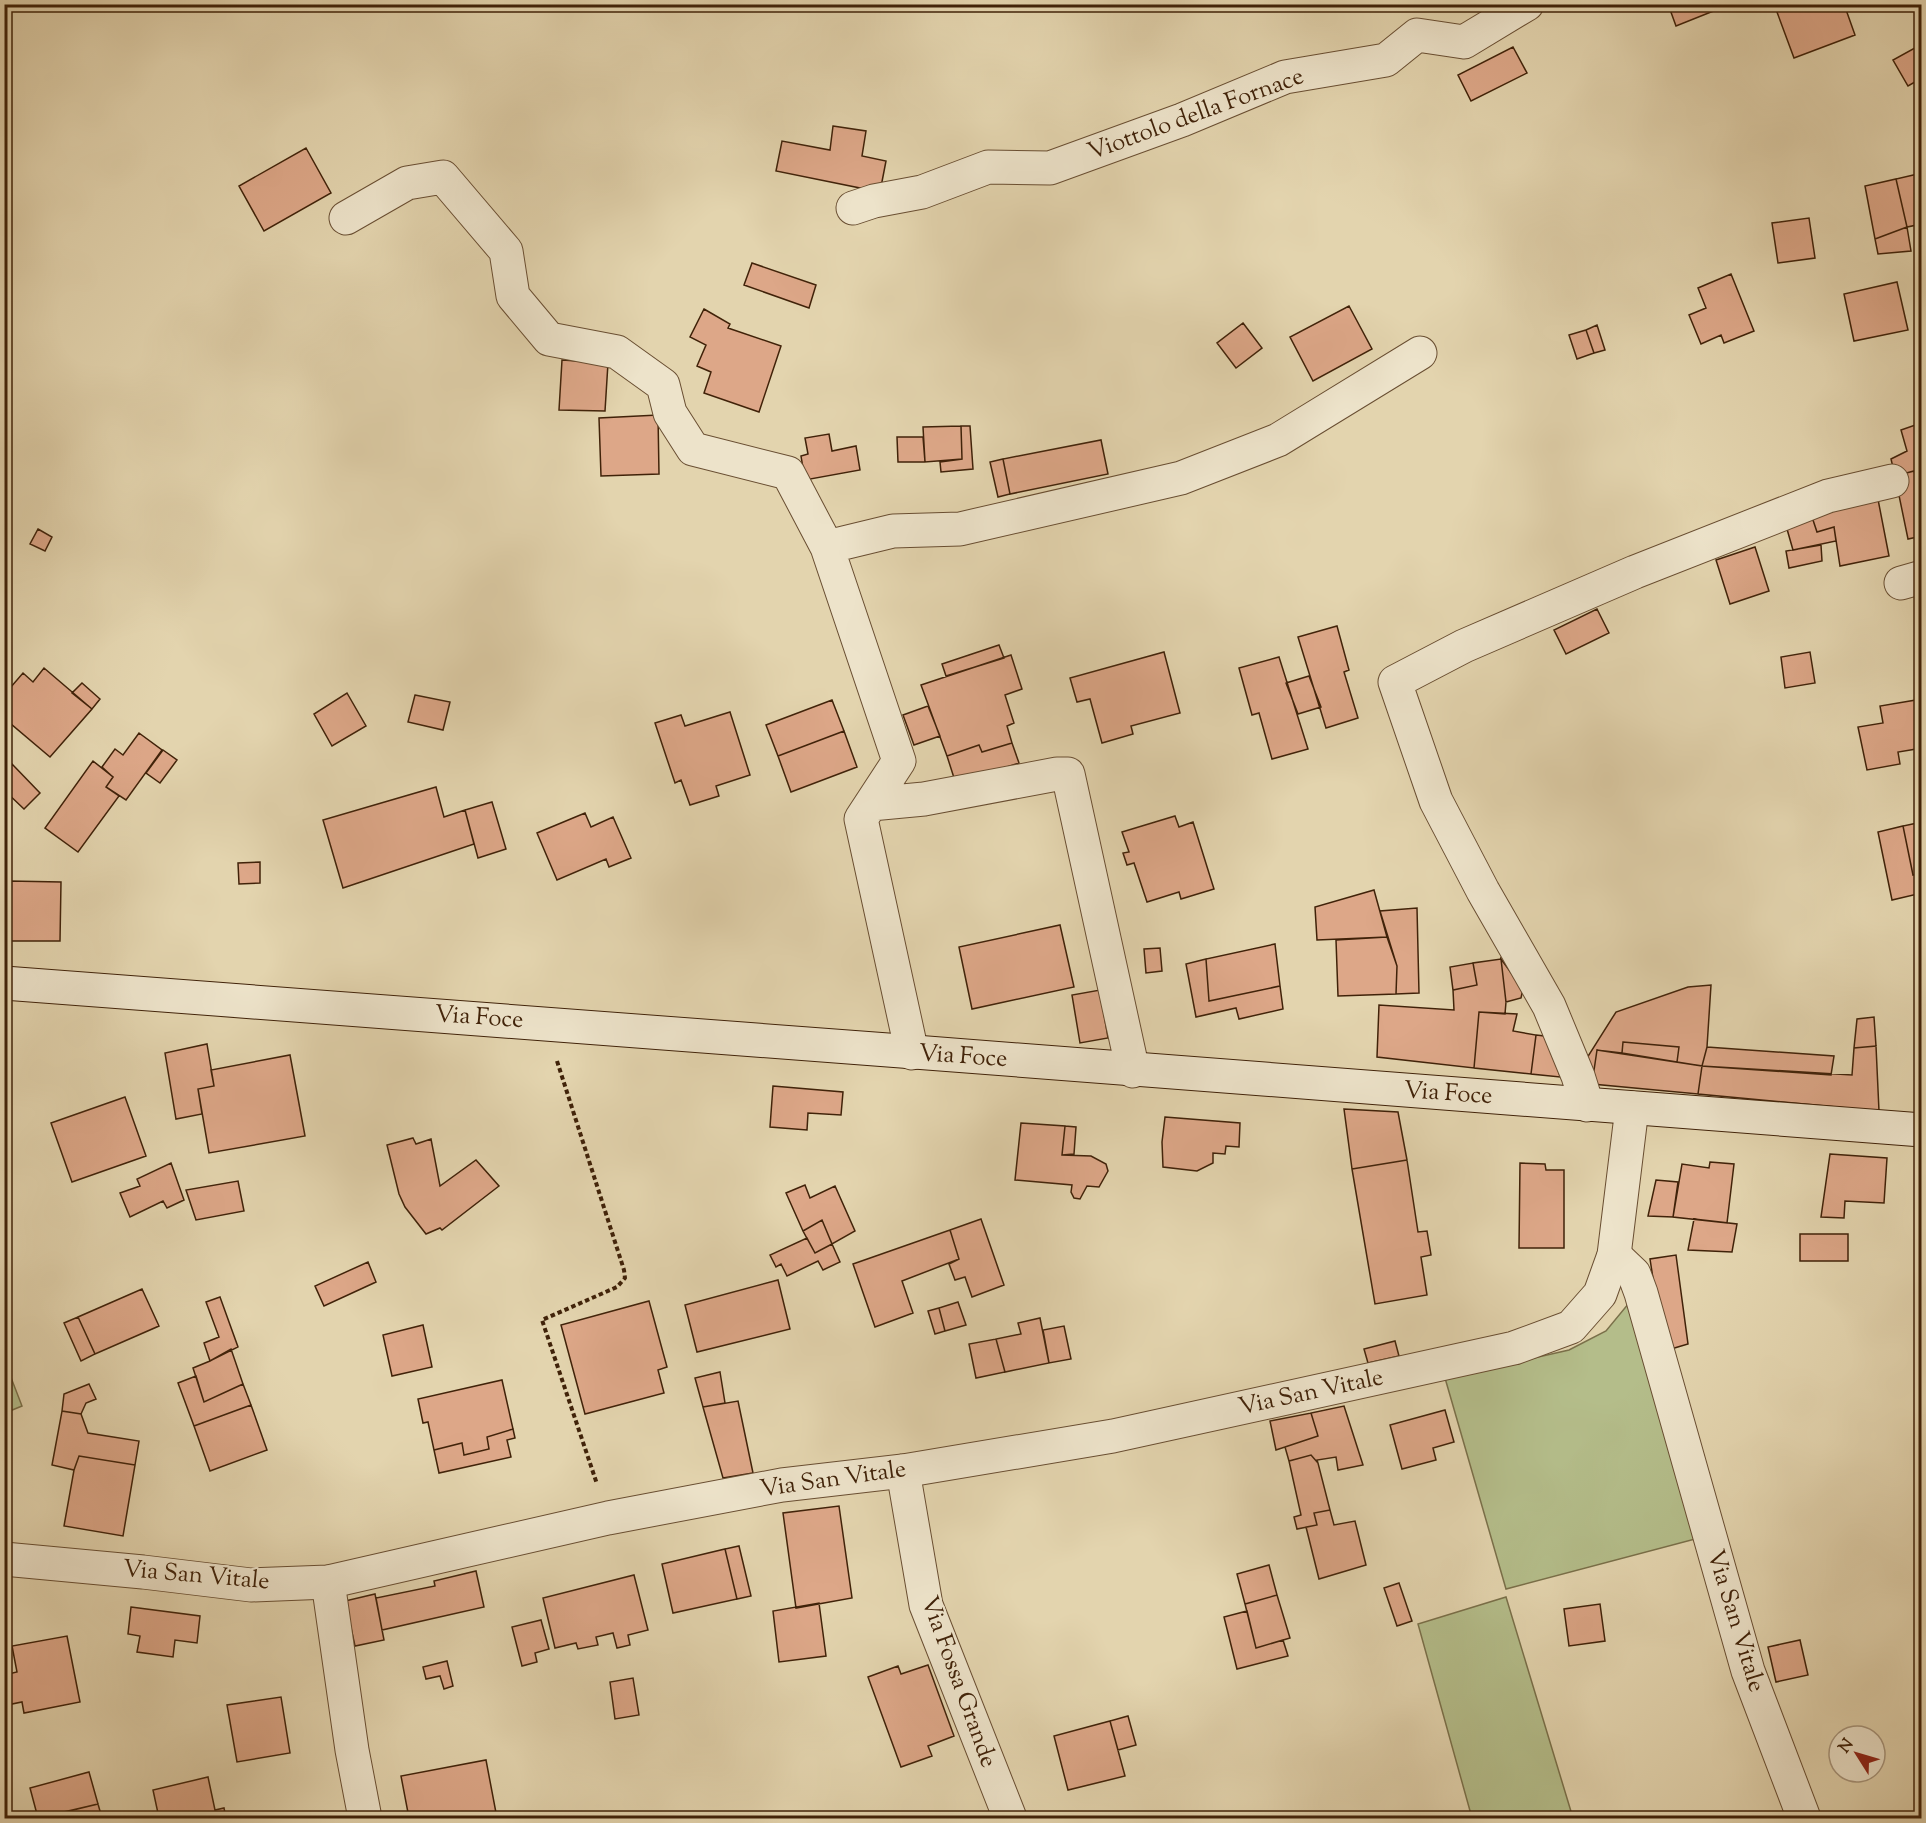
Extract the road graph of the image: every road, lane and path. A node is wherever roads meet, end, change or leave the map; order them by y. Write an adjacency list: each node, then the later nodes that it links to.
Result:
1 (1527, 4): 2 (street, Viottolo della Fornace)
2 (853, 208)
3 (346, 218): 6 (street)
4 (1420, 353): 6 (street)
5 (1892, 481): 12 (street)
6 (827, 547): 7 (street)
7 (871, 804): 10 (street); 11 (street)
8 (4, 983): 9 (street, Via Foce)
9 (545, 1023): 10 (street, Via Foce); 17 (path)
10 (912, 1053): 11 (street, Via Foce)
11 (1133, 1071): 12 (street, Via Foce)
12 (1587, 1105): 13 (street, Via Foce)
13 (1632, 1108): 14 (street, Via Foce); 15 (street, Via San Vitale)
14 (1922, 1130)
15 (1614, 1255): 16 (street, Via San Vitale); 22 (street, Via San Vitale)
16 (903, 1472): 17 (street, Via San Vitale); 21 (street, Via Fossa Grande)
17 (608, 1518): 19 (street, Via San Vitale)
18 (4, 1559): 19 (street, Via San Vitale)
19 (328, 1581): 20 (street)
20 (365, 1818)
21 (1010, 1818)
22 (1804, 1818)

